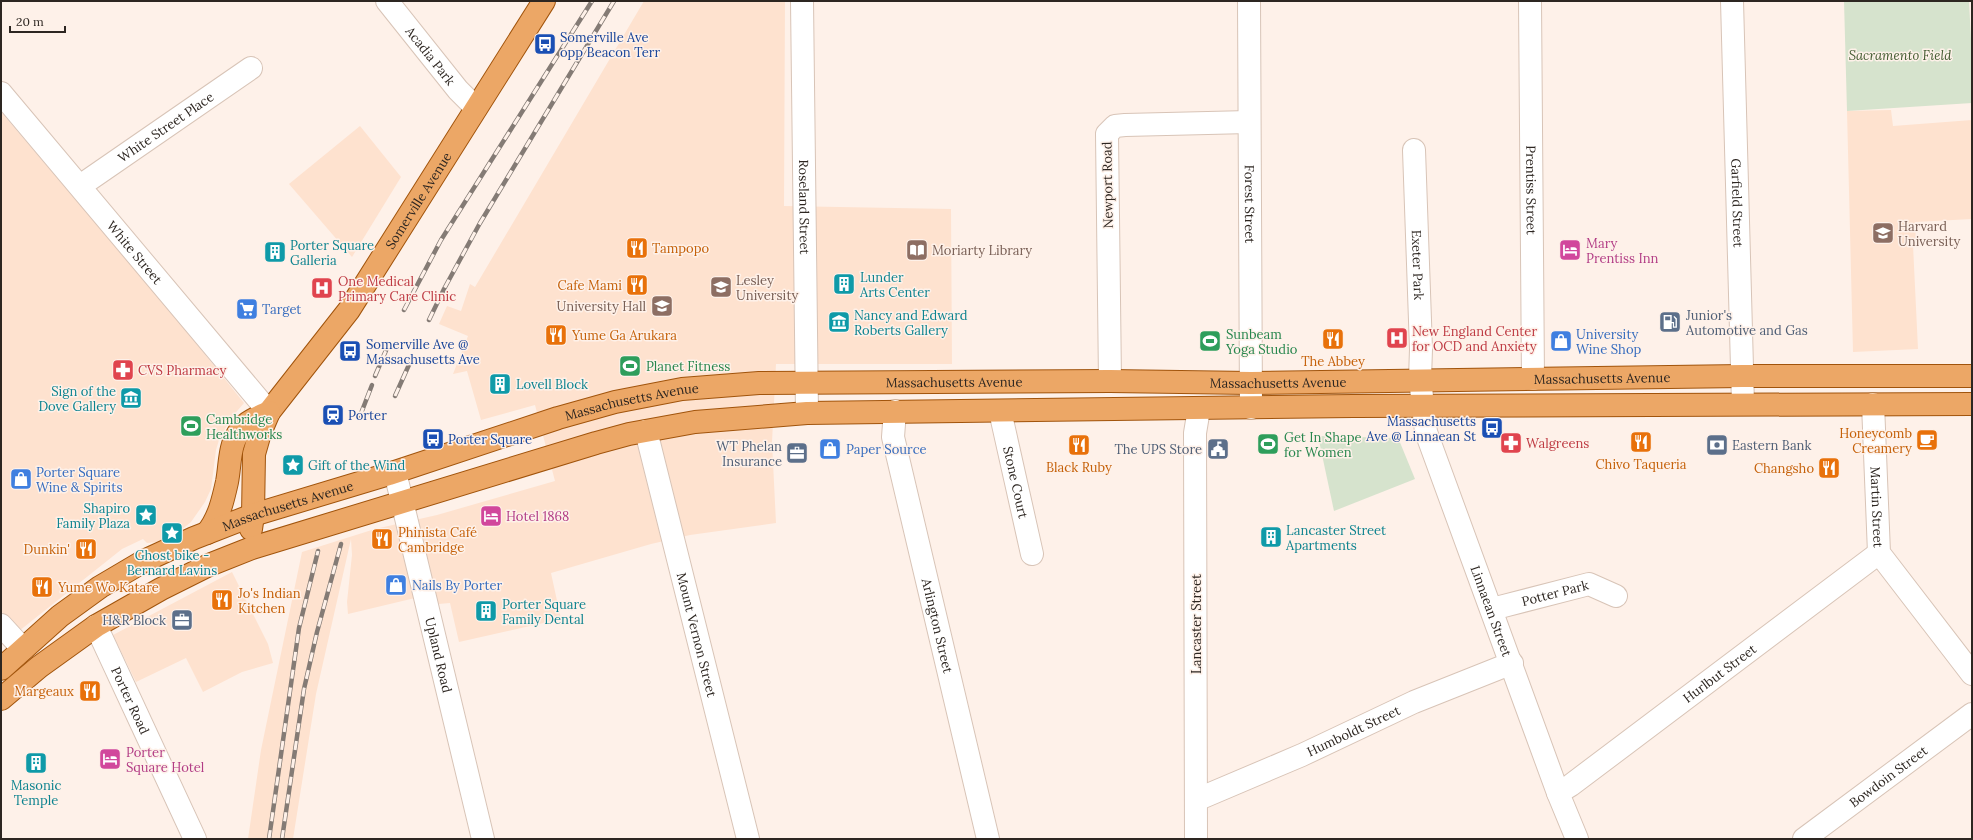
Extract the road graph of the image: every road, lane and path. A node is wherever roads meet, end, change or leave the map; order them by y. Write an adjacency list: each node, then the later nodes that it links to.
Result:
1 (387, 1): 9 (street, Acadia Park)
2 (544, 1): 9 (main road, Somerville Avenue)
3 (802, 1): 18 (street, Roseland Street)
4 (1248, 1): 10 (street, Forest Street)
5 (1530, 1): 16 (street, Prentiss Street)
6 (1732, 1): 13 (street, Garfield Street)
7 (251, 68): 12 (street, White Street Place)
8 (1, 93): 12 (street, White Street)
9 (476, 108): 28 (main road, Somerville Avenue)
10 (1249, 122): 17 (street, Newport Road); 19 (street, Forest Street)
11 (1414, 150): 15 (street, Exeter Park)
12 (80, 186): 28 (street, White Street)
13 (1742, 376): 14 (main road, Massachusetts Avenue); 16 (main road, Massachusetts Avenue); 20 (street, Garfield Street)
14 (1972, 376)
15 (1420, 379): 16 (main road, Massachusetts Avenue); 19 (main road, Massachusetts Avenue); 23 (street, Linnaean Street)
16 (1533, 379)
17 (1110, 381): 18 (main road, Massachusetts Avenue); 19 (main road, Massachusetts Avenue)
18 (806, 383): 29 (street, Roseland Street); 31 (main road, Massachusetts Avenue)
19 (1251, 383): 24 (street, Forest Street)
20 (1743, 404): 21 (main road, Massachusetts Avenue); 23 (main road, Massachusetts Avenue)
21 (1873, 404): 22 (main road, Massachusetts Avenue); 35 (street, Martin Street)
22 (1972, 404)
23 (1423, 407): 24 (main road, Massachusetts Avenue); 39 (street, Linnaean Street)
24 (1251, 408): 25 (main road, Massachusetts Avenue)
25 (1199, 409): 27 (main road, Massachusetts Avenue); 49 (street, Lancaster Street)
26 (895, 411): 27 (main road, Massachusetts Avenue); 29 (main road, Massachusetts Avenue); 54 (street, Arlington Street)
27 (1000, 411): 36 (street, Stone Court)
28 (270, 412): 33 (main road, Somerville Avenue); 34 (main road, Somerville Avenue)
29 (807, 413): 30 (main road, Massachusetts Avenue)
30 (646, 431): 32 (main road, Massachusetts Avenue); 53 (street, Mount Vernon Street)
31 (395, 472): 32 (street, Upland Road); 33 (main road, Massachusetts Avenue)
32 (402, 502): 37 (main road, Massachusetts Avenue); 52 (street, Upland Road)
33 (253, 515): 34 (main road, Massachusetts Avenue); 37 (main road, Somerville Avenue)
34 (208, 533): 42 (main road, Massachusetts Avenue)
35 (1879, 553): 45 (street, Martin Street); 48 (street, Hurlbut Street)
36 (1032, 554)
37 (230, 556): 41 (main road, Massachusetts Avenue)
38 (1616, 596): 39 (street, Potter Park)
39 (1492, 609): 43 (street, Linnaean Street)
40 (1, 625): 42 (street)
41 (96, 626): 46 (main road, Massachusetts Avenue); 51 (street, Porter Road)
42 (23, 649): 44 (main road, Massachusetts Avenue)
43 (1512, 663): 48 (street, Linnaean Street); 49 (street, Humboldt Street)
44 (1, 668)
45 (1972, 674)
46 (1, 700)
47 (1972, 714): 56 (street, Bowdoin Street)
48 (1558, 793): 50 (street, Linnaean Street)
49 (1196, 800): 55 (street, Lancaster Street)
50 (1570, 837)
51 (195, 839)
52 (483, 839)
53 (748, 839)
54 (988, 839)
55 (1196, 839)
56 (1804, 839)

